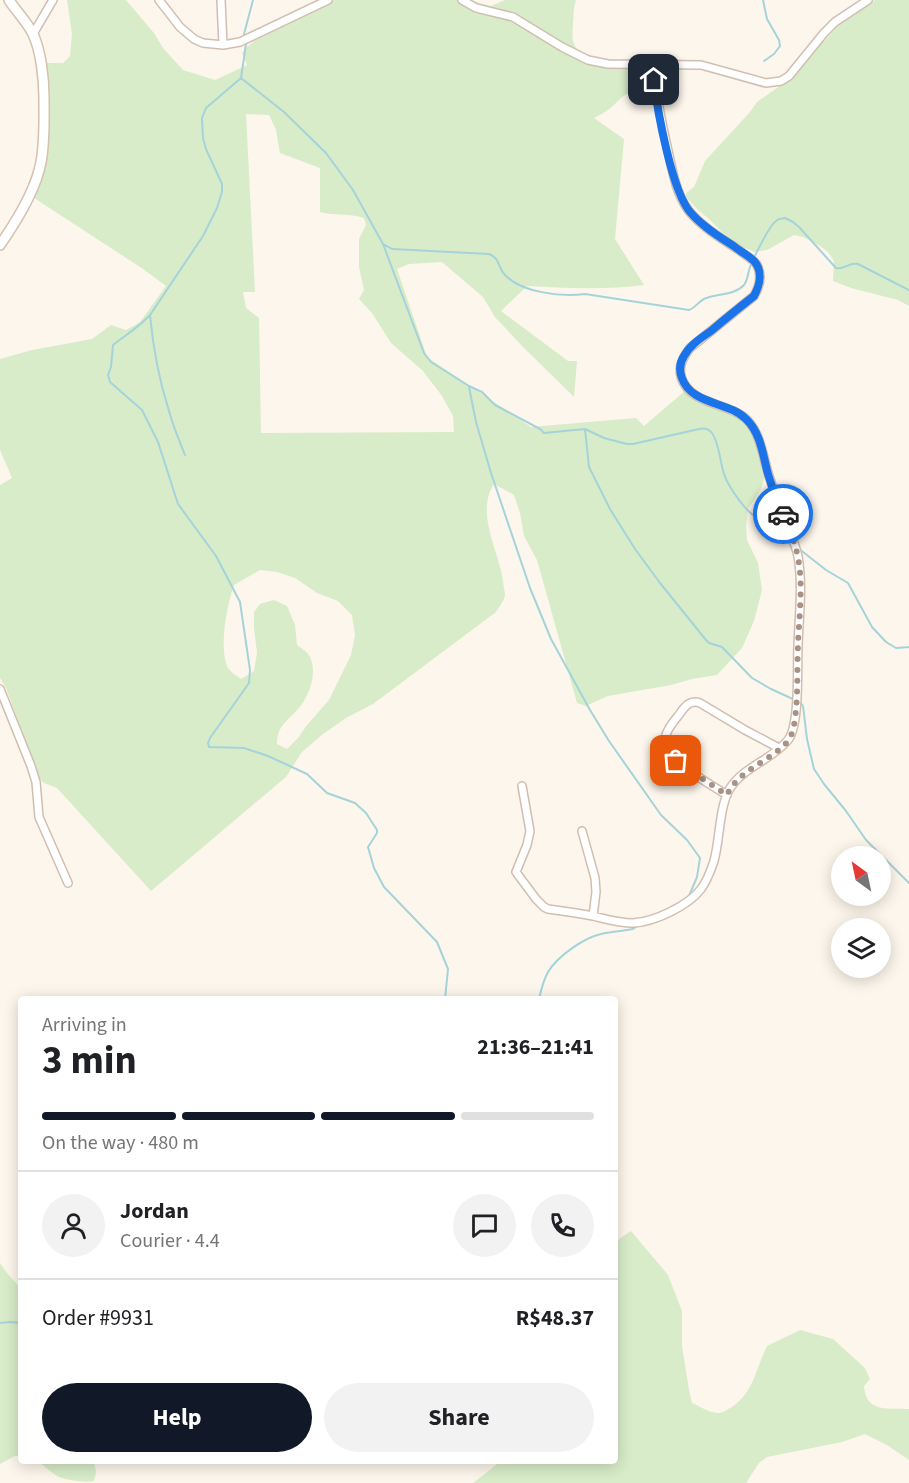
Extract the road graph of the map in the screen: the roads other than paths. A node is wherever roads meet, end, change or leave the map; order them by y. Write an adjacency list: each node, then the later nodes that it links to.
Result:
1 (9, 0): 8 (street)
2 (53, 0): 8 (street)
3 (159, 0): 9 (street)
4 (221, 0): 9 (street)
5 (328, 0): 9 (street)
6 (462, 0): 10 (street)
7 (868, 0): 10 (street)
8 (33, 34): 11 (street)
9 (223, 45)
10 (653, 65): 13 (street)
11 (0, 245)
12 (0, 689): 17 (street)
13 (780, 748): 15 (street); 15 (street)
14 (522, 786): 18 (street)
15 (727, 795): 18 (street)
16 (582, 831): 18 (street)
17 (68, 883)
18 (593, 916)

